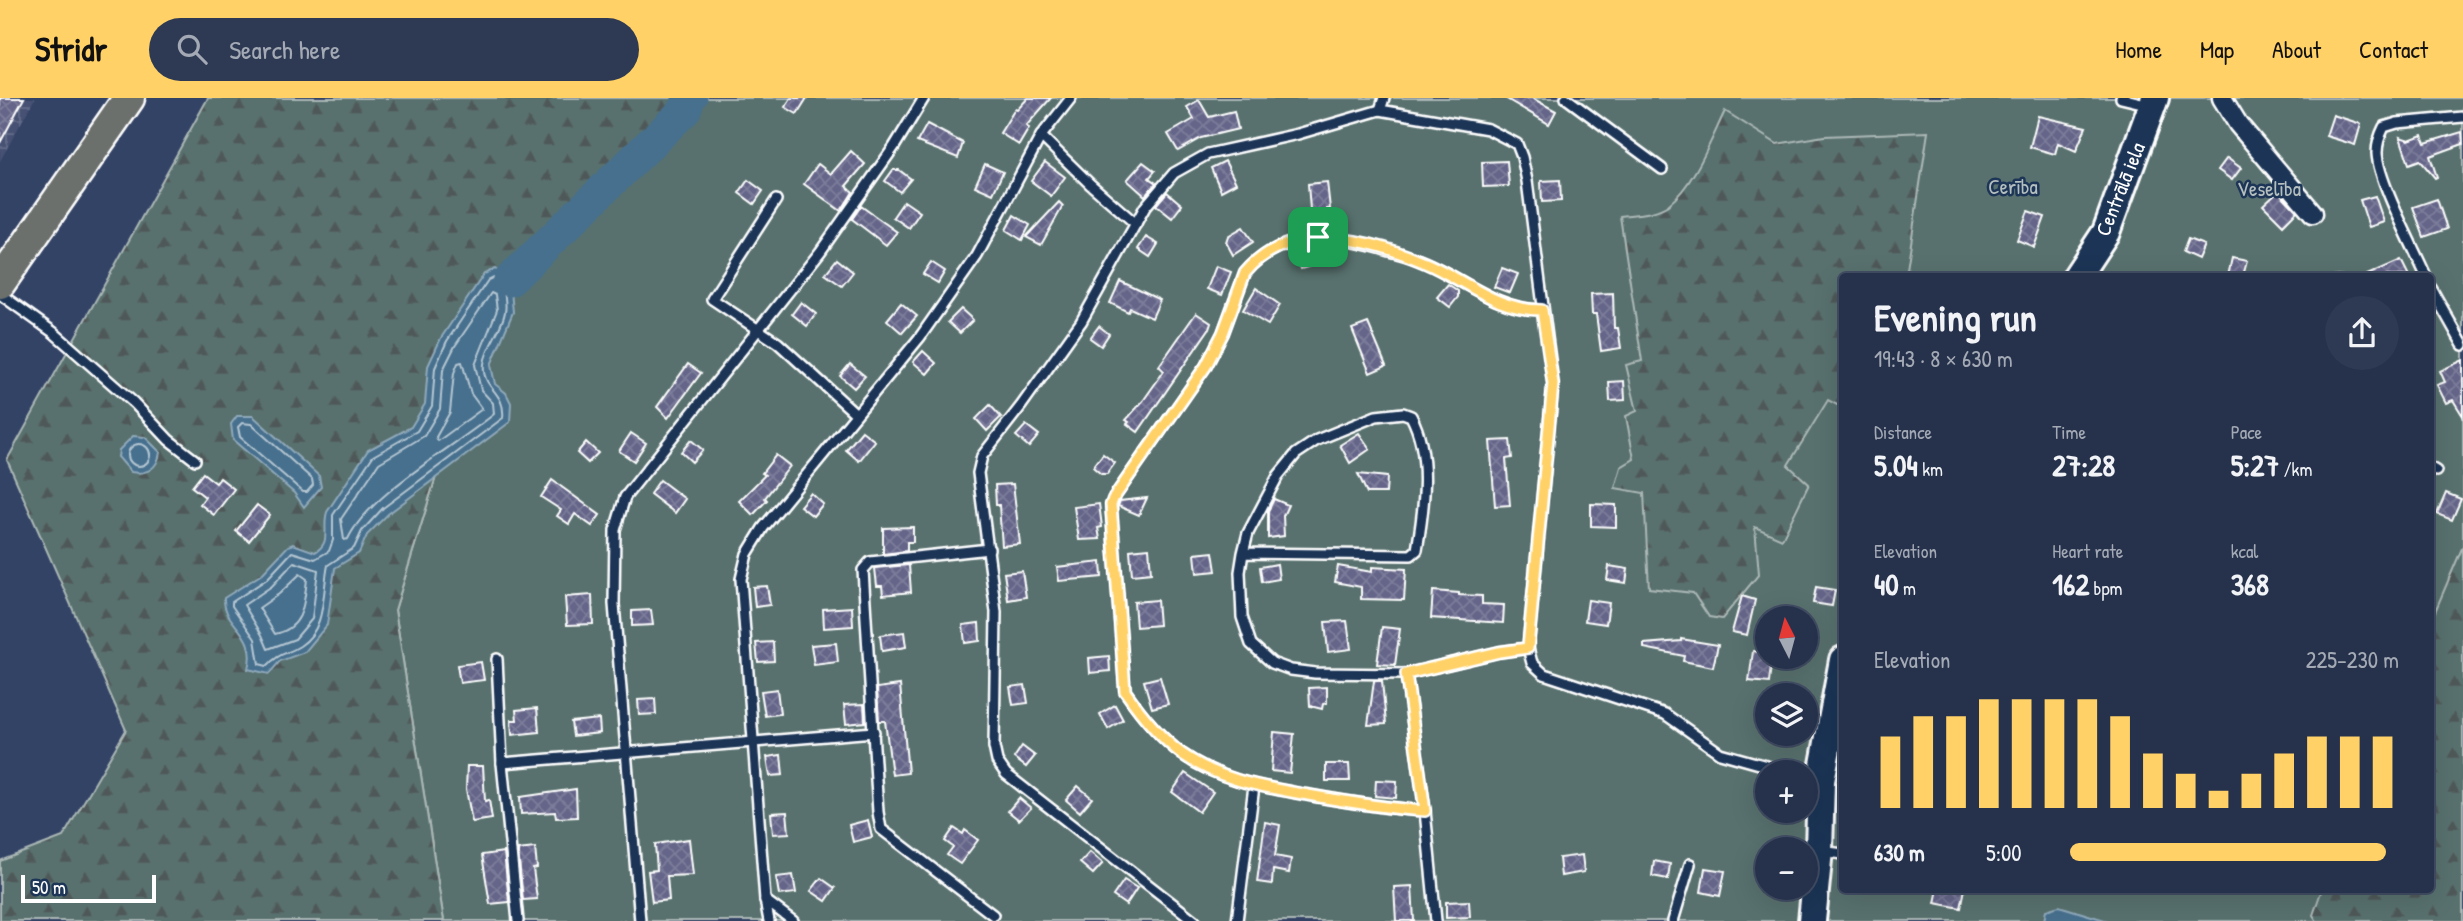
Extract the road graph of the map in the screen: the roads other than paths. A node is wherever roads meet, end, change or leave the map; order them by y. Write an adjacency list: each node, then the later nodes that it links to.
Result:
1 (129, 98): 18 (main road)
2 (923, 98): 22 (lane)
3 (1071, 98): 11 (lane)
4 (1384, 98): 9 (lane)
5 (1566, 98): 12 (lane)
6 (2121, 98): 8 (lane)
7 (2222, 98): 14 (street)
8 (2153, 102): 16 (street, Centrālā iela)
9 (1380, 110): 15 (lane); 21 (lane)
10 (2463, 117): 17 (lane)
11 (1041, 136): 15 (lane); 24 (lane)
12 (1662, 169)
13 (776, 201): 22 (lane)
14 (2313, 213)
15 (1136, 224): 26 (lane)
16 (2079, 273)
17 (2425, 273)
18 (0, 283)
19 (0, 294): 25 (lane)
20 (2434, 297): 23 (lane)
21 (1542, 310): 28 (lane); 37 (lane)
22 (757, 329): 24 (lane); 34 (lane)
23 (2463, 345)
24 (855, 414): 33 (lane)
25 (195, 460)
26 (989, 549): 32 (lane); 47 (lane)
27 (1243, 553): 27 (lane); 30 (lane)
28 (1528, 648): 30 (lane); 35 (lane)
29 (498, 659): 36 (lane)
30 (1406, 674): 38 (lane)
31 (1839, 677): 39 (street)
32 (874, 732): 33 (lane); 42 (lane)
33 (752, 742): 34 (lane); 41 (lane)
34 (626, 753): 36 (lane); 44 (lane)
35 (1755, 763)
36 (502, 764): 43 (lane)
37 (1254, 786): 38 (lane); 48 (lane)
38 (1425, 811): 49 (lane)
39 (1831, 852): 51 (street)
40 (1690, 864): 50 (lane)
41 (765, 901): 45 (lane); 46 (lane)
42 (993, 915)
43 (518, 921)
44 (640, 921)
45 (769, 921)
46 (793, 921)
47 (1195, 921)
48 (1237, 921)
49 (1436, 921)
50 (1673, 921)
51 (1812, 921)

